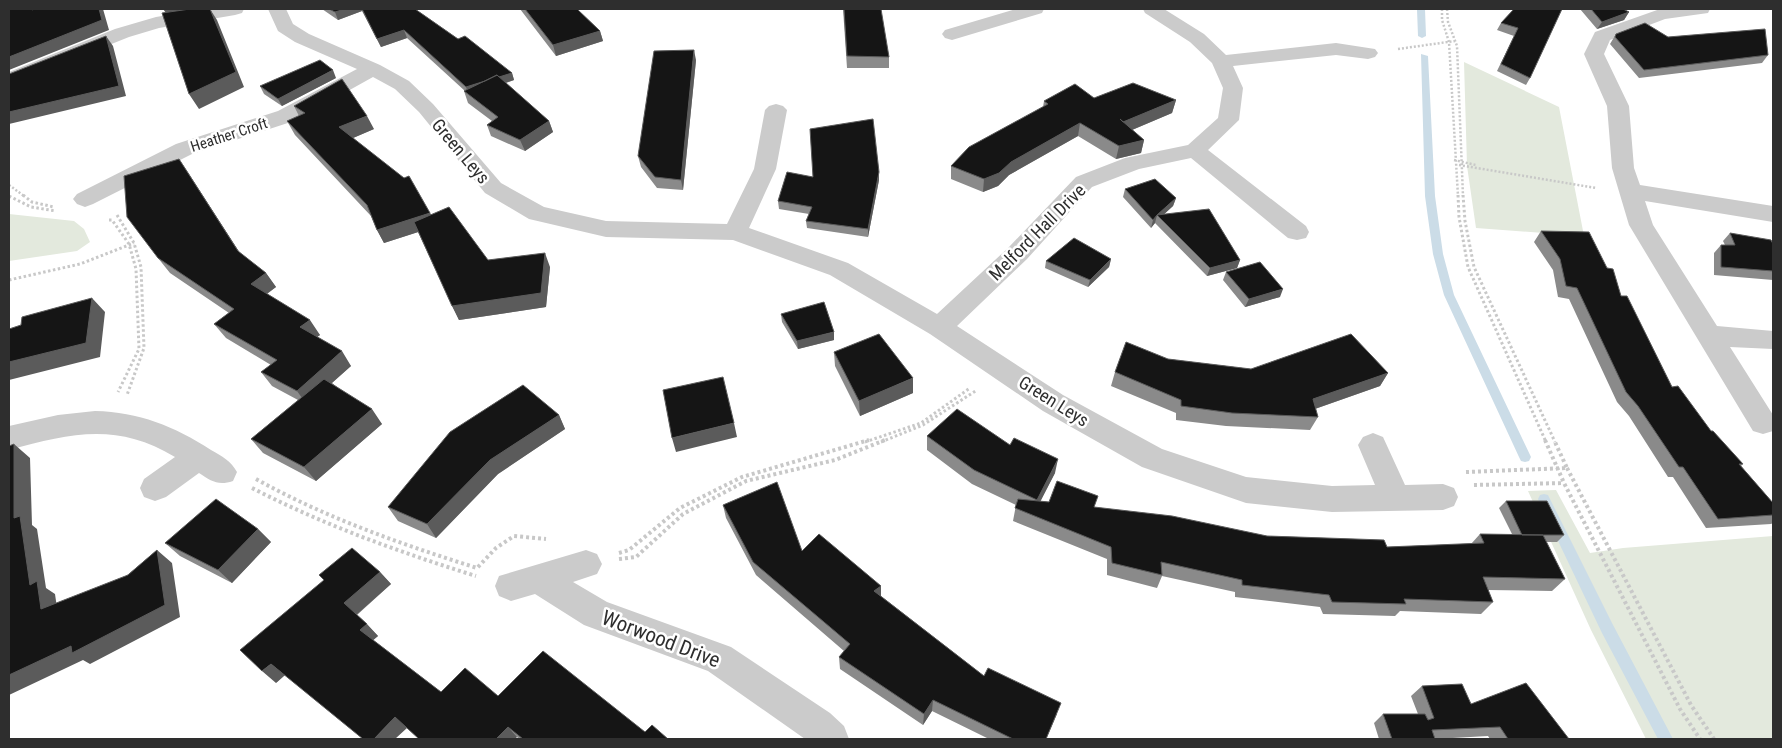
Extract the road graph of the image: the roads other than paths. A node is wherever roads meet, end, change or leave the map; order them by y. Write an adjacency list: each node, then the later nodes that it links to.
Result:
1 (235, 9): 10 (street)
2 (277, 9): 9 (street, Green Leys)
3 (1035, 9): 6 (street)
4 (1152, 9): 8 (street)
5 (1701, 9): 13 (street)
6 (952, 34)
7 (1368, 53): 8 (street)
8 (1221, 61): 12 (street)
9 (373, 69): 14 (street, Heather Croft); 16 (street, Green Leys)
10 (9, 79)
11 (776, 110): 16 (street)
12 (1195, 150): 17 (street); 18 (street, Melford Hall Drive)
13 (1631, 193): 15 (street); 19 (street)
14 (85, 199)
15 (1773, 214)
16 (735, 232): 18 (street, Green Leys)
17 (1297, 232)
18 (939, 327): 26 (street, Green Leys)
19 (1709, 335): 20 (street); 21 (street)
20 (1770, 340)
21 (1763, 423)
22 (9, 438): 24 (street)
23 (1374, 445): 26 (street)
24 (155, 488)
25 (1443, 497): 26 (street, Green Leys)
26 (1396, 498)
27 (598, 558): 28 (street, Worwood Drive)
28 (830, 739)

